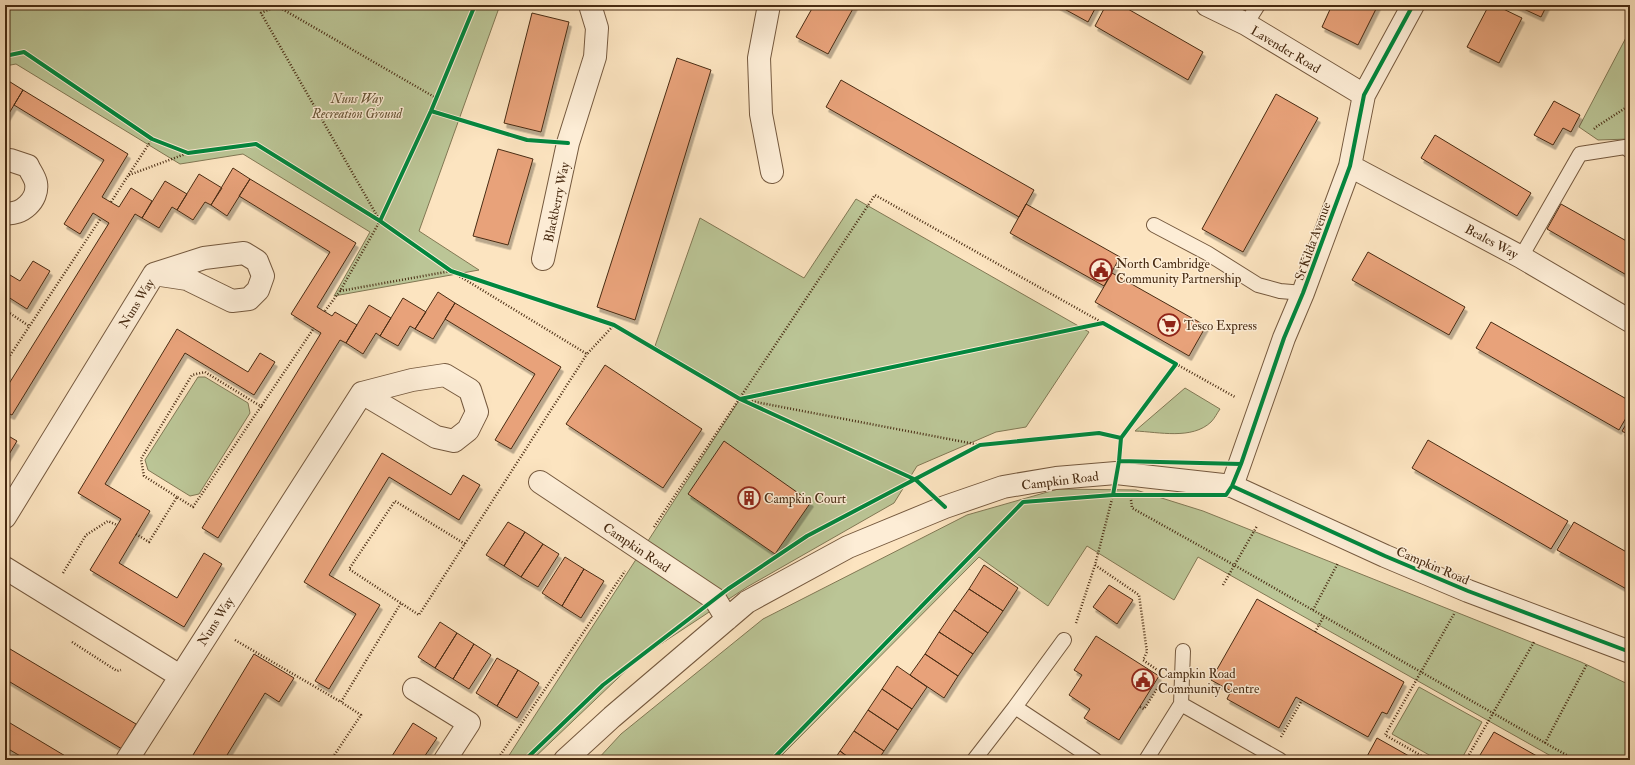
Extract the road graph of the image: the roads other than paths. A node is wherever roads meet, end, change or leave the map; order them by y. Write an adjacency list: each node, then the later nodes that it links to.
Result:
1 (590, 5): 15 (street, Blackberry Way)
2 (769, 5): 11 (street)
3 (1207, 5): 6 (street, Lavender Road)
4 (1258, 5): 6 (lane)
5 (1413, 5): 7 (street, St Kilda Avenue)
6 (1246, 24): 7 (street, Lavender Road)
7 (1364, 95): 10 (street, St Kilda Avenue)
8 (1630, 151): 14 (lane)
9 (5, 161): 12 (street)
10 (1350, 166): 14 (street, Beales Way); 17 (street, St Kilda Avenue)
11 (772, 172)
12 (5, 213)
13 (1154, 225): 17 (lane)
14 (1521, 257): 18 (street, Beales Way)
15 (543, 260)
16 (154, 274): 22 (street, Nuns Way)
17 (1303, 293): 21 (street, St Kilda Avenue)
18 (1630, 321)
19 (362, 393): 19 (street); 28 (street, Nuns Way)
20 (540, 482): 24 (street, Campkin Road)
21 (1232, 486): 24 (street, Campkin Road); 27 (street, Campkin Road)
22 (5, 516)
23 (5, 568): 28 (street)
24 (727, 619): 35 (street, Campkin Road)
25 (1064, 640): 31 (lane)
26 (1183, 651): 30 (lane)
27 (1630, 652)
28 (180, 676): 33 (street, Nuns Way)
29 (414, 689): 34 (street)
30 (1181, 704): 32 (lane); 38 (lane)
31 (1015, 707): 36 (lane); 37 (lane)
32 (1276, 757)
33 (127, 760)
34 (445, 760)
35 (565, 760)
36 (974, 760)
37 (1095, 760)
38 (1146, 760)

